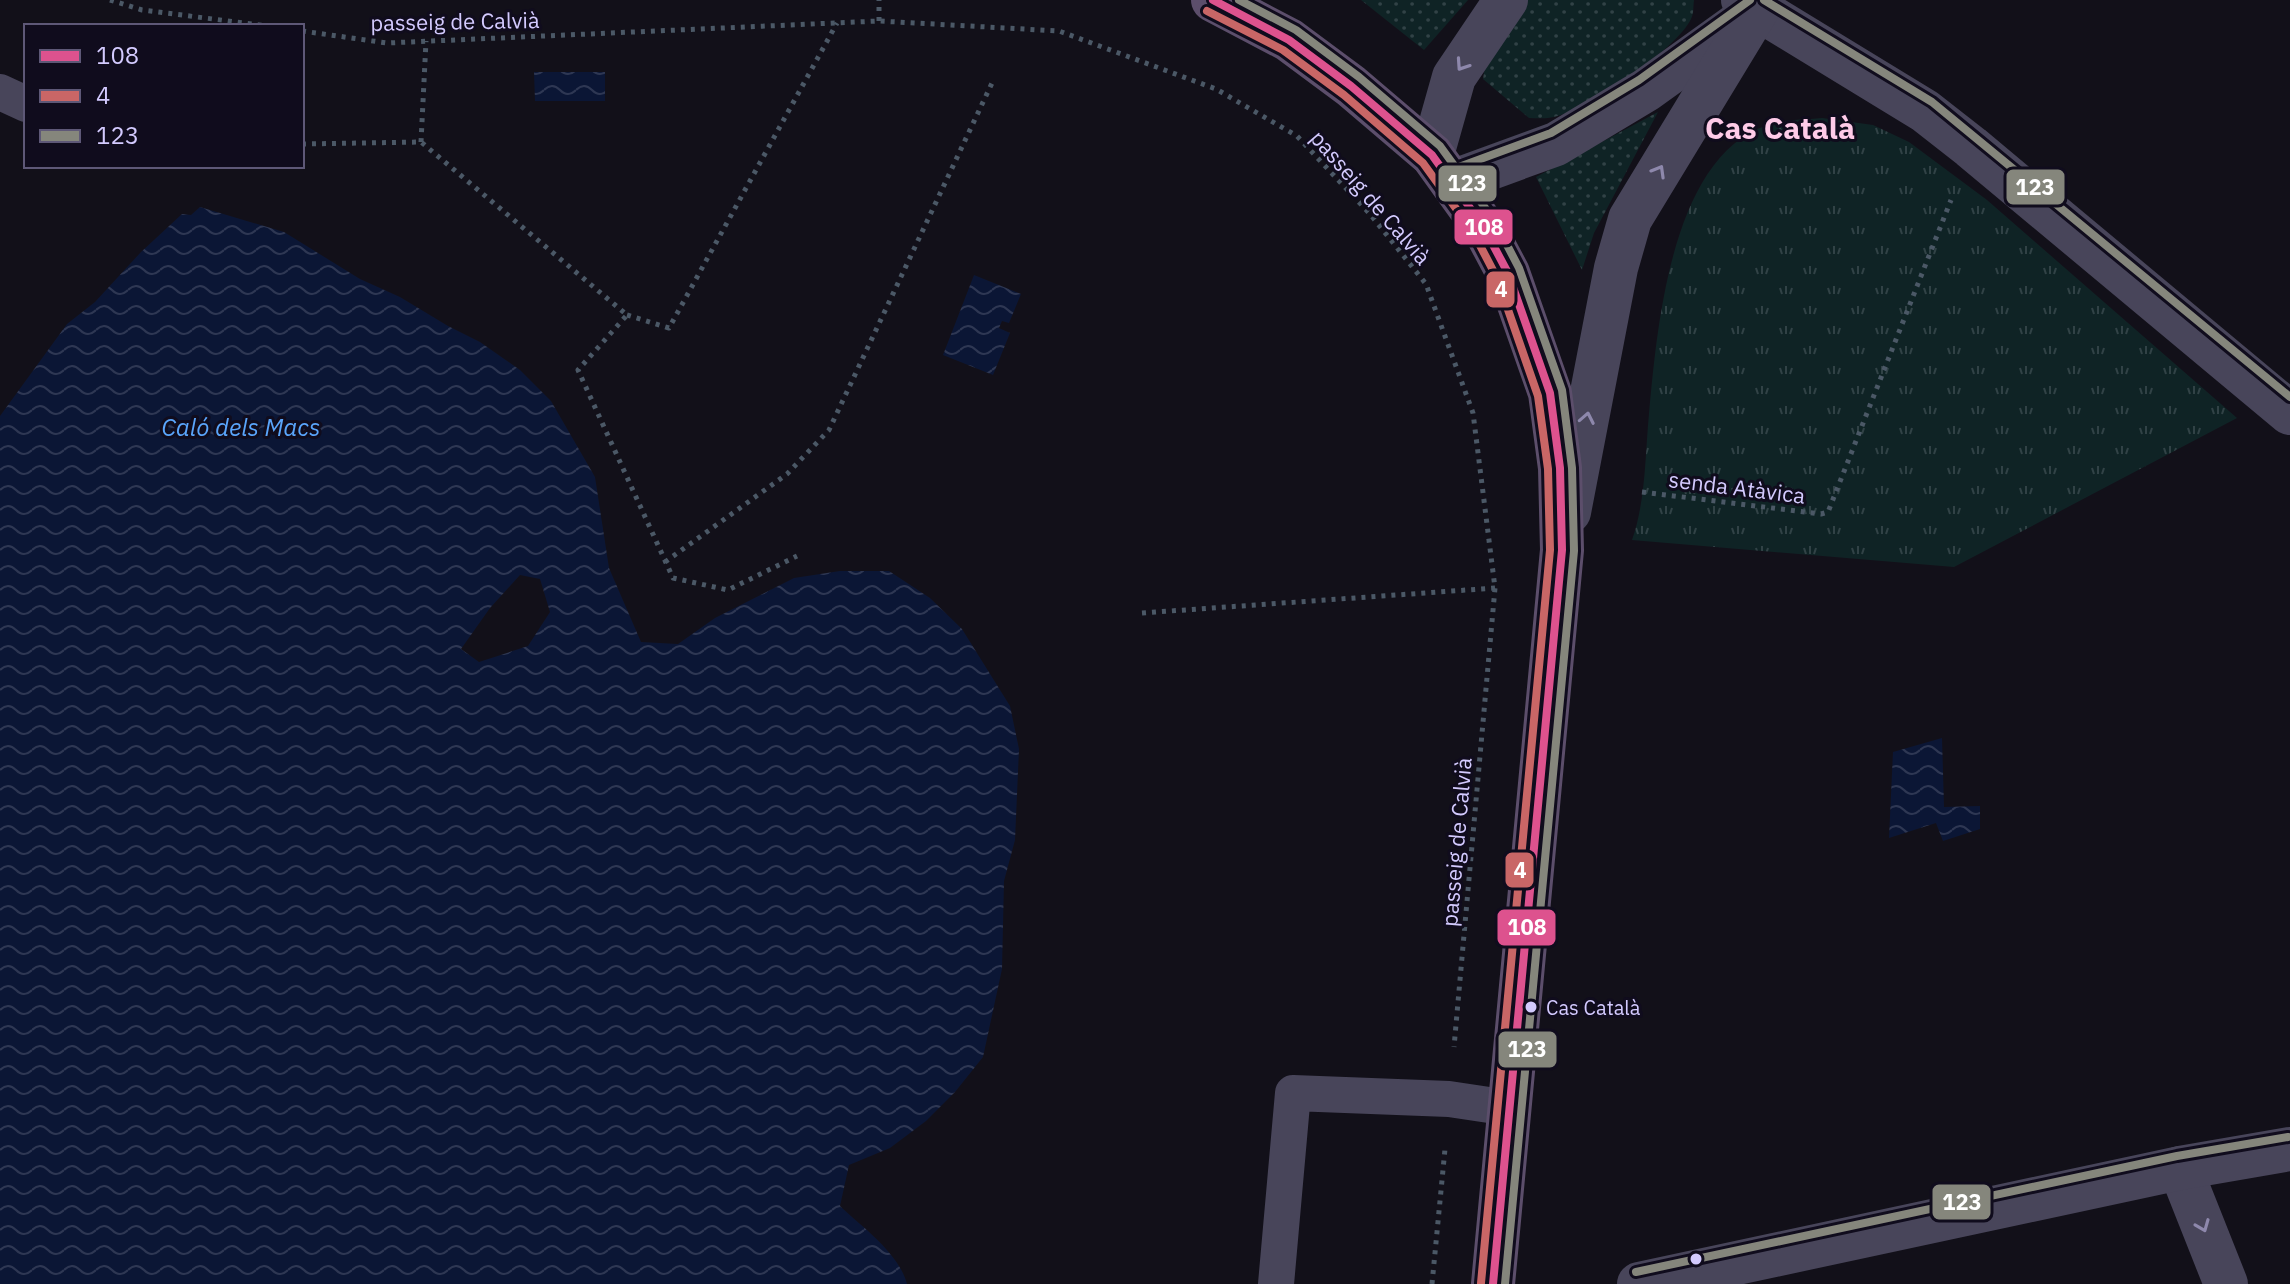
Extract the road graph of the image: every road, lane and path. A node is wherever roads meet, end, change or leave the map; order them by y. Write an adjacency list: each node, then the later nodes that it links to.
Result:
1 (110, 0): 8 (path)
2 (879, 0): 6 (path)
3 (1213, 0): 17 (main road)
4 (1506, 0): 17 (street, one-way to 17)
5 (1753, 3): 16 (street); 17 (street); 21 (street, one-way to 5)
6 (879, 21): 7 (path, passeig de Calvià); 24 (path, passeig de Calvià)
7 (837, 23): 10 (path, passeig de Calvià); 18 (path)
8 (250, 24)
9 (304, 31): 10 (path, passeig de Calvià)
10 (426, 41): 14 (path)
11 (992, 83): 23 (path)
12 (0, 92): 13 (lane)
13 (24, 103)
14 (421, 142): 15 (path); 18 (path)
15 (304, 144)
16 (1971, 147): 19 (street); 20 (path, senda Atàvica)
17 (1442, 169): 21 (main road)
18 (627, 315): 23 (path)
19 (2290, 413)
20 (1642, 492)
21 (1562, 550): 27 (main road)
22 (797, 556): 23 (path)
23 (665, 562)
24 (1495, 588): 25 (path); 26 (path, passeig de Calvià)
25 (1142, 613)
26 (1449, 1099): 27 (lane); 30 (lane); 31 (path, passeig de Calvià)
27 (1509, 1108): 32 (main road)
28 (2290, 1149): 29 (street)
29 (2180, 1168): 33 (street); 34 (street, one-way to 34)
30 (1276, 1284)
31 (1432, 1284)
32 (1493, 1284)
33 (1639, 1284)
34 (2226, 1284)

